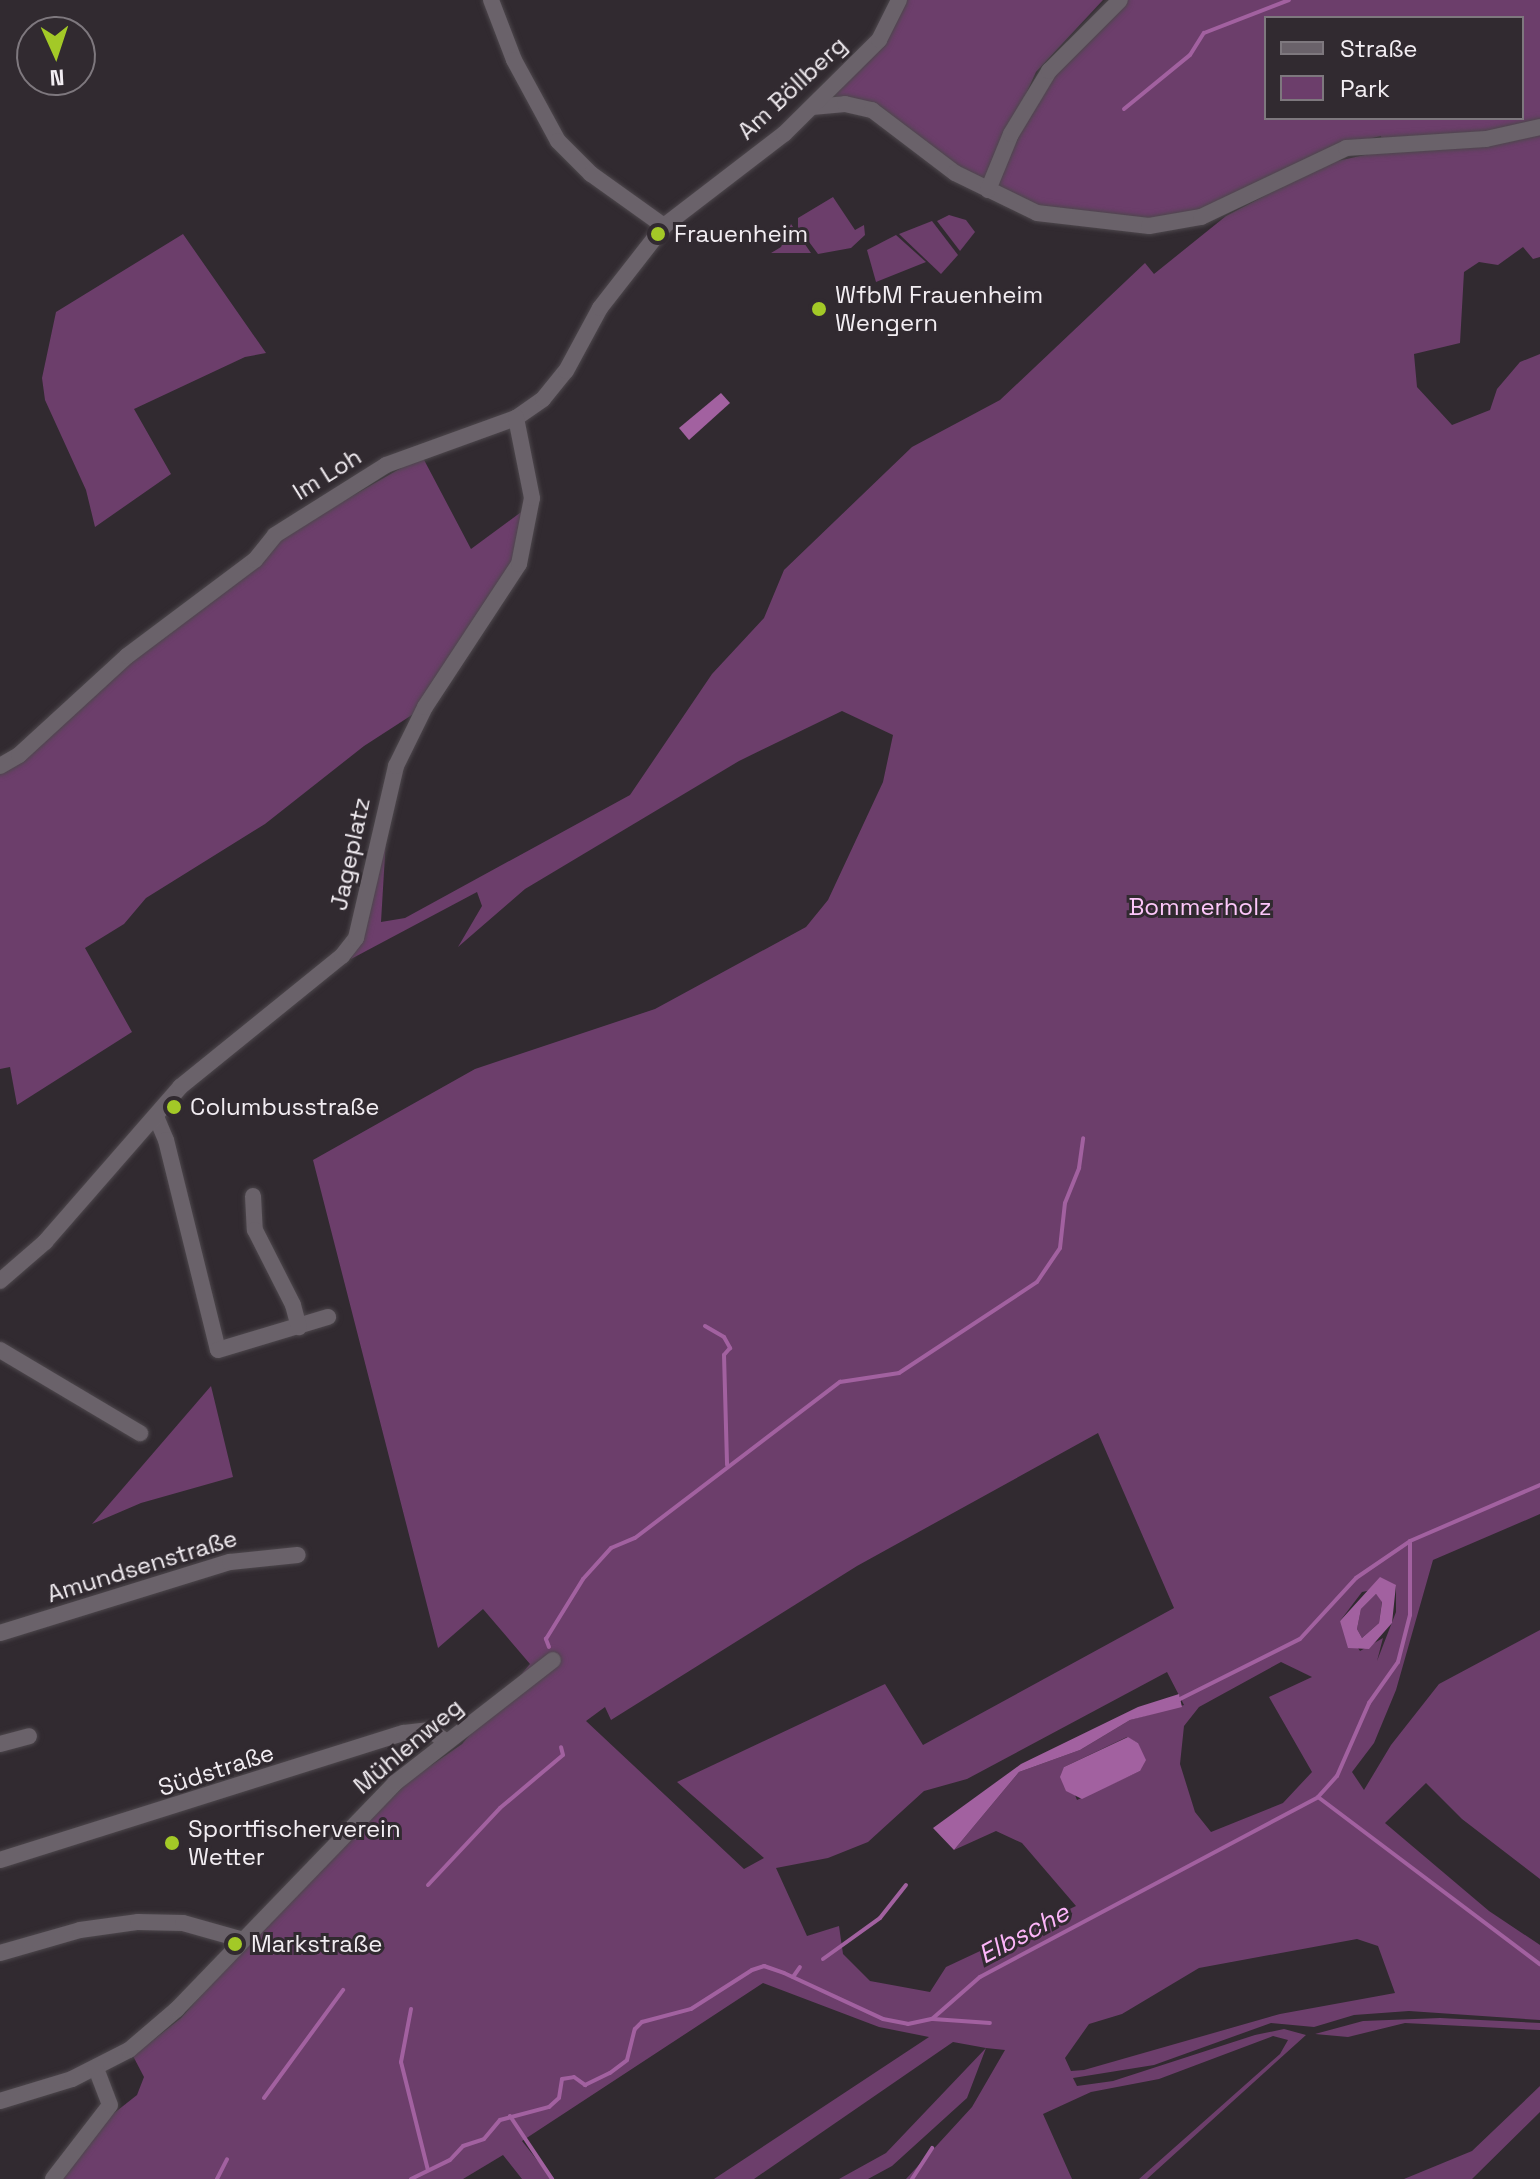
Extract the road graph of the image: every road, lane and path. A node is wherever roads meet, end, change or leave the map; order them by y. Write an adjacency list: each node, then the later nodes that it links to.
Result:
1 (491, 0): 7 (street)
2 (899, 0): 4 (street, Am Böllberg)
3 (1120, 0): 6 (street)
4 (812, 107): 6 (street); 7 (street, Am Böllberg)
5 (1540, 127): 6 (street)
6 (988, 190)
7 (664, 226): 8 (street, Im Loh)
8 (516, 418): 9 (street, Im Loh); 10 (street, Jageplatz)
9 (0, 766)
10 (157, 1119): 12 (street, Jageplatz); 14 (street)
11 (253, 1196): 14 (street)
12 (0, 1281)
13 (328, 1317): 14 (street)
14 (299, 1327)
15 (0, 1350): 16 (street)
16 (140, 1433)
17 (298, 1555): 18 (street, Amundsenstraße)
18 (0, 1633)
19 (553, 1660): 21 (street, Mühlenweg)
20 (29, 1736): 22 (street)
21 (444, 1740): 23 (street, Südstraße); 24 (street, Mühlenweg)
22 (0, 1744)
23 (0, 1860)
24 (240, 1939): 25 (street); 26 (street, Mühlenweg)
25 (0, 1953)
26 (96, 2068): 27 (street, Mühlenweg); 28 (street)
27 (0, 2101)
28 (53, 2179)

